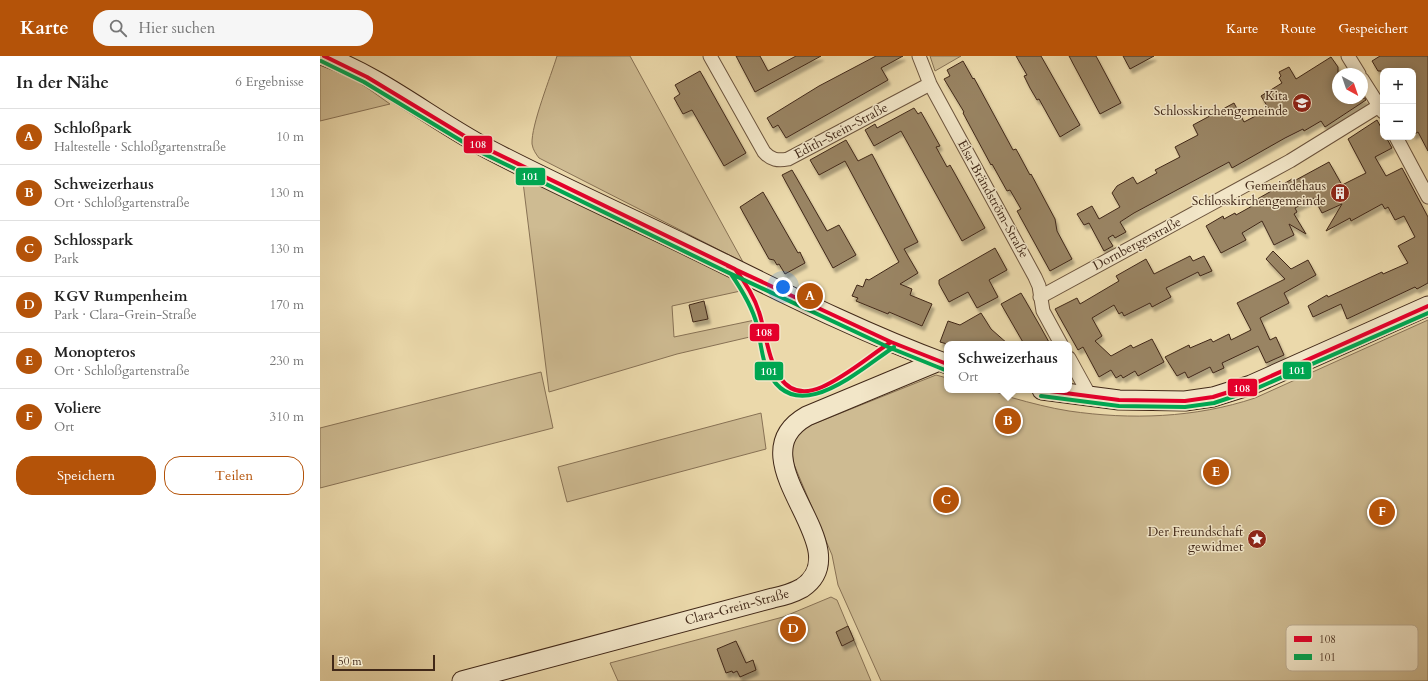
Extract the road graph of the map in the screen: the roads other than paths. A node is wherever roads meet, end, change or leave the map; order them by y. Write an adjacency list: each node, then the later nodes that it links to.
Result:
1 (324, 56): 15 (street)
2 (710, 56): 6 (street, Edith-Stein-Straße)
3 (919, 56): 6 (street, Elsa-Brändström-Straße)
4 (1353, 58): 5 (street)
5 (1357, 68)
6 (930, 84): 12 (street, Elsa-Brändström-Straße)
7 (1368, 88): 8 (street)
8 (1380, 107)
9 (1380, 110): 12 (street, Dornbergerstraße)
10 (1398, 140): 11 (street)
11 (1428, 197)
12 (1040, 297): 14 (street, Elsa-Brändström-Straße)
13 (1428, 306): 18 (street)
14 (1059, 341)
15 (943, 363): 19 (street, Clara-Grein-Straße)
16 (1072, 363): 18 (street)
17 (1060, 393): 18 (street)
18 (1091, 398)
19 (462, 681)

